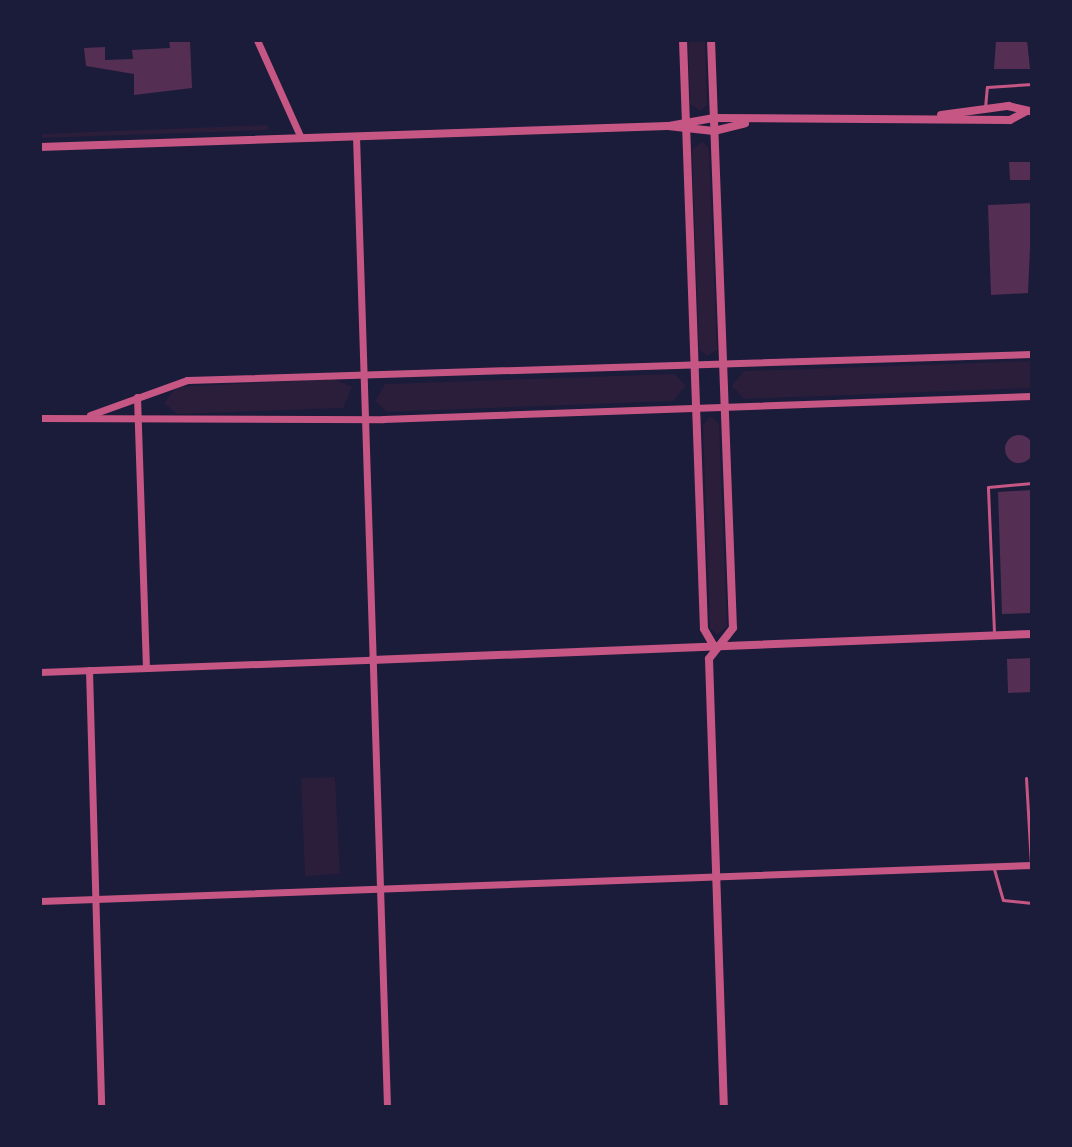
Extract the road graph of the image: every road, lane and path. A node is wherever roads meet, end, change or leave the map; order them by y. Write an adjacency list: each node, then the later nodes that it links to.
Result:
1 (257, 40): 15 (street)
2 (683, 40): 9 (street)
3 (711, 40): 8 (street)
4 (1032, 84): 5 (lane)
5 (985, 108): 6 (street); 7 (street)
6 (1030, 111): 7 (street)
7 (936, 117): 10 (street)
8 (714, 118): 9 (street); 10 (street); 12 (street)
9 (686, 119): 11 (street); 13 (street)
10 (745, 123): 12 (street)
11 (668, 126): 13 (street); 14 (street)
12 (714, 131): 13 (street); 18 (street)
13 (686, 132): 19 (street)
14 (356, 136): 15 (street); 20 (street)
15 (301, 138): 16 (street)
16 (40, 147)
17 (1032, 354): 18 (street)
18 (724, 365): 19 (street); 23 (street)
19 (695, 366): 20 (street); 24 (street)
20 (363, 376): 22 (street); 26 (street)
21 (1032, 396): 23 (street)
22 (137, 397): 25 (street); 28 (street)
23 (724, 405): 24 (street); 32 (street)
24 (697, 406): 26 (street); 32 (street)
25 (88, 416): 27 (street); 28 (street)
26 (364, 416): 28 (street); 33 (street)
27 (40, 418)
28 (137, 419): 34 (street)
29 (1032, 483): 31 (lane)
30 (1032, 634): 31 (street)
31 (994, 636): 32 (street)
32 (714, 646): 33 (street); 40 (street)
33 (372, 660): 34 (street); 41 (street)
34 (146, 668): 35 (street)
35 (89, 670): 36 (street); 42 (street)
36 (40, 672)
37 (1026, 778): 38 (lane)
38 (1031, 865): 39 (street)
39 (994, 869): 40 (street); 44 (lane)
40 (716, 878): 41 (street); 47 (street)
41 (380, 890): 42 (street); 46 (street)
42 (95, 899): 43 (street); 45 (street)
43 (40, 901)
44 (1032, 903)
45 (101, 1107)
46 (387, 1107)
47 (724, 1107)

